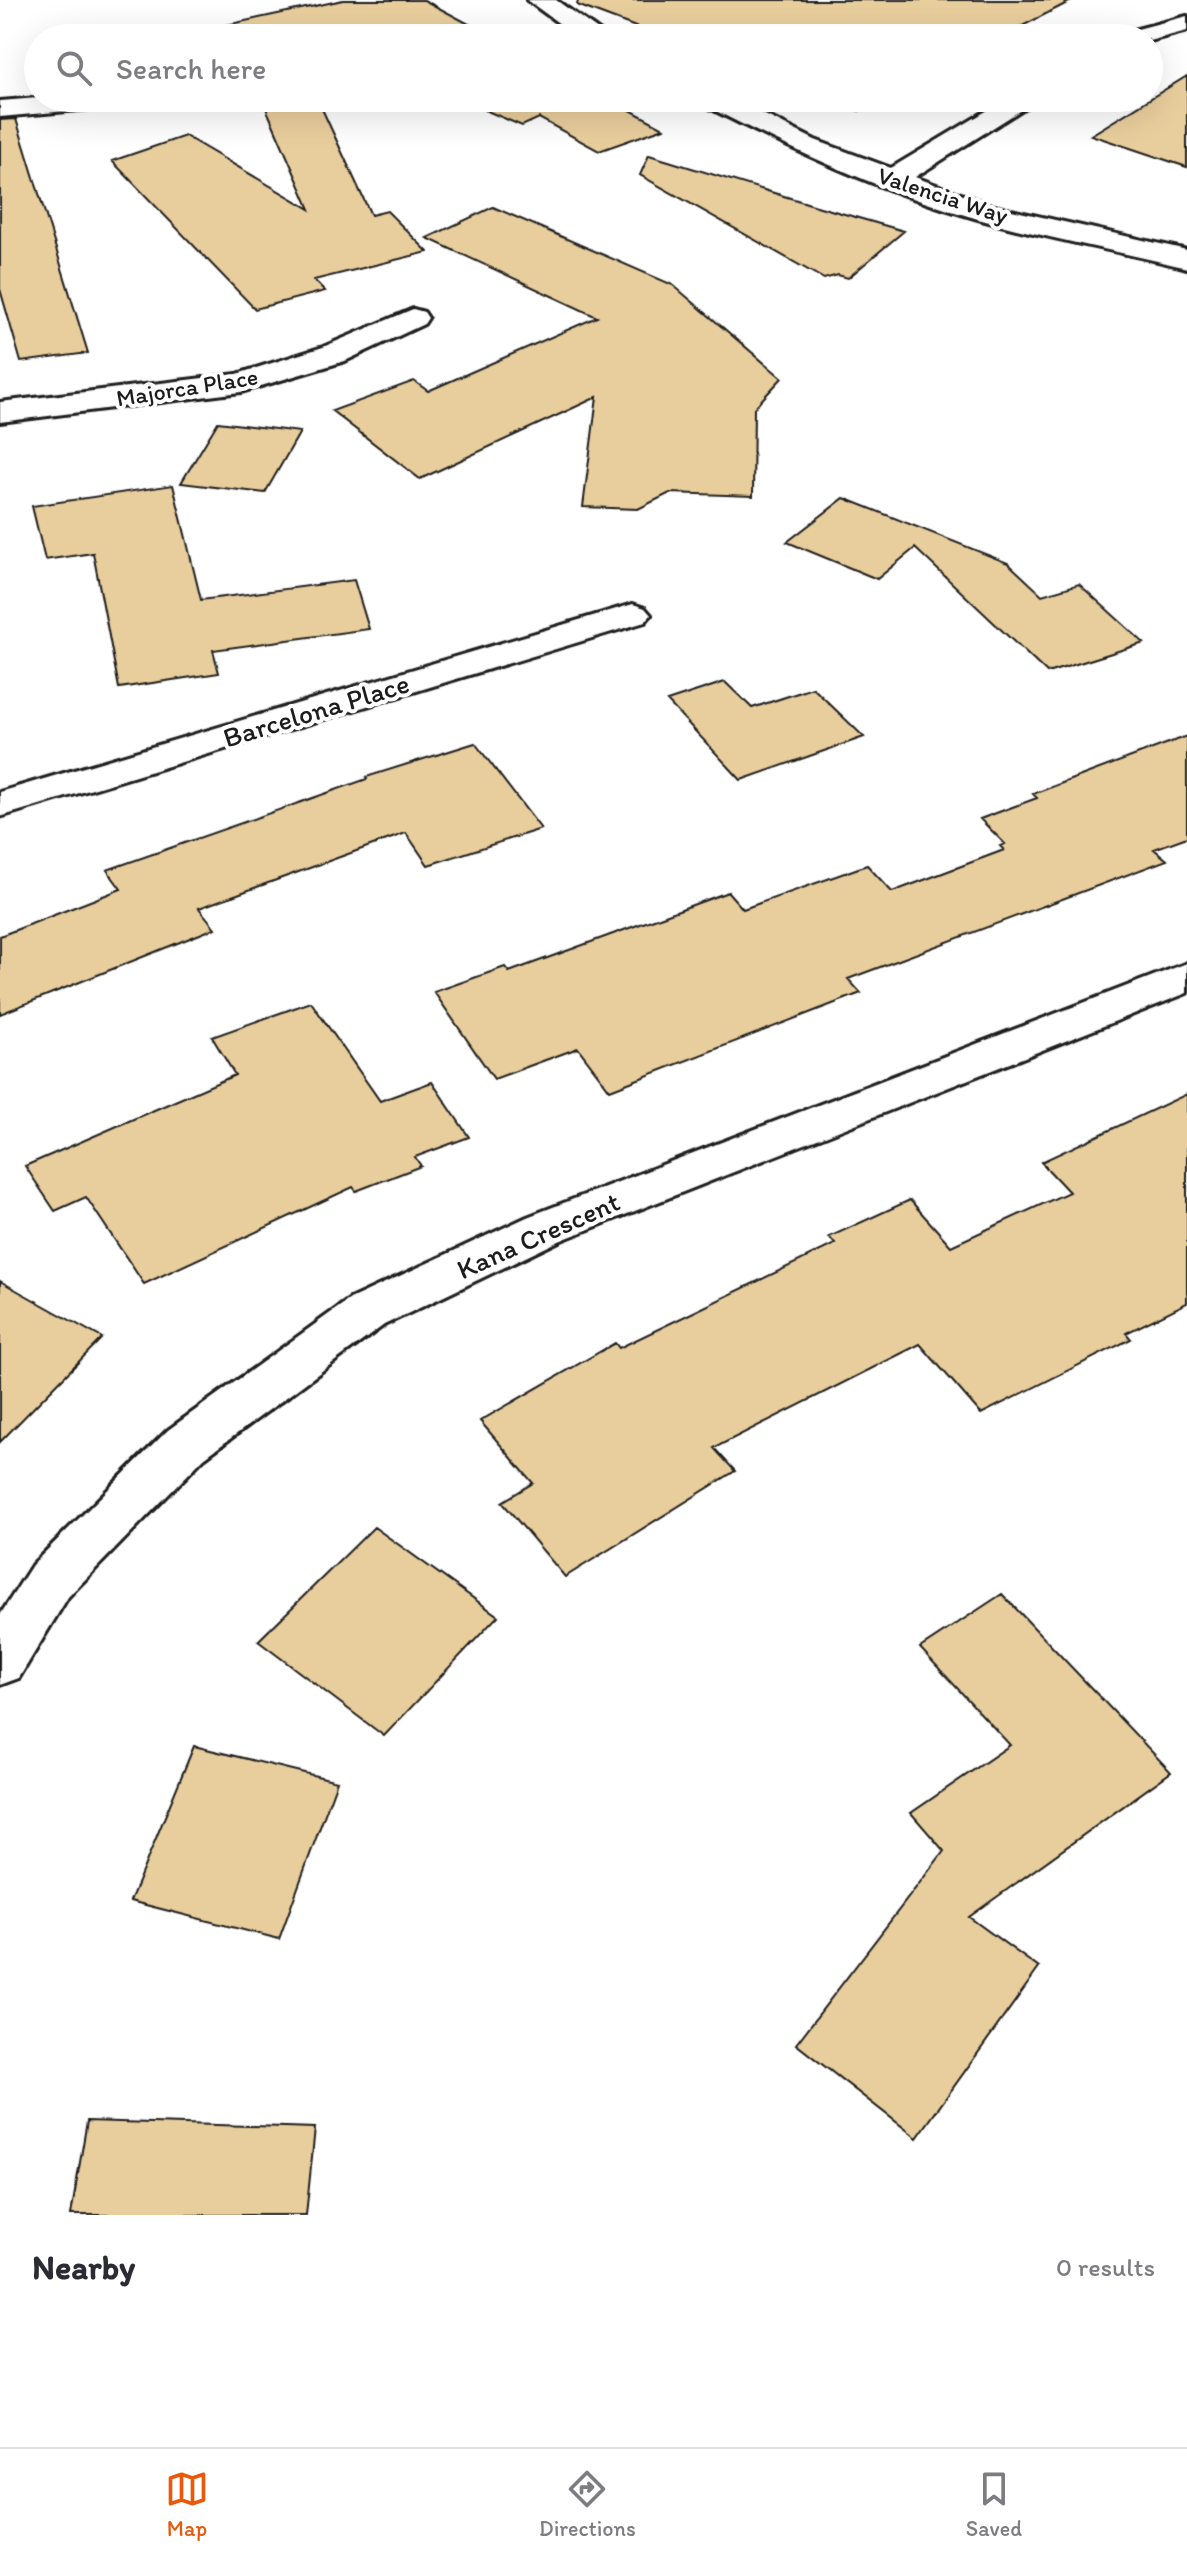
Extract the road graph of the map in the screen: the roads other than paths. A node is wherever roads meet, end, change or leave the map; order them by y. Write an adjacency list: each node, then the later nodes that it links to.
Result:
1 (539, 0): 3 (street)
2 (1187, 23): 4 (street)
3 (575, 24)
4 (1163, 29)
5 (24, 107): 6 (street)
6 (0, 109)
7 (738, 112): 9 (street, Valencia Way)
8 (1004, 112): 9 (street)
9 (890, 180): 10 (street, Valencia Way)
10 (1187, 259)
11 (413, 318): 12 (street, Majorca Place)
12 (0, 412)
13 (633, 615): 14 (street, Barcelona Place)
14 (0, 805)
15 (1187, 977): 16 (street, Kana Crescent)
16 (0, 1661)

